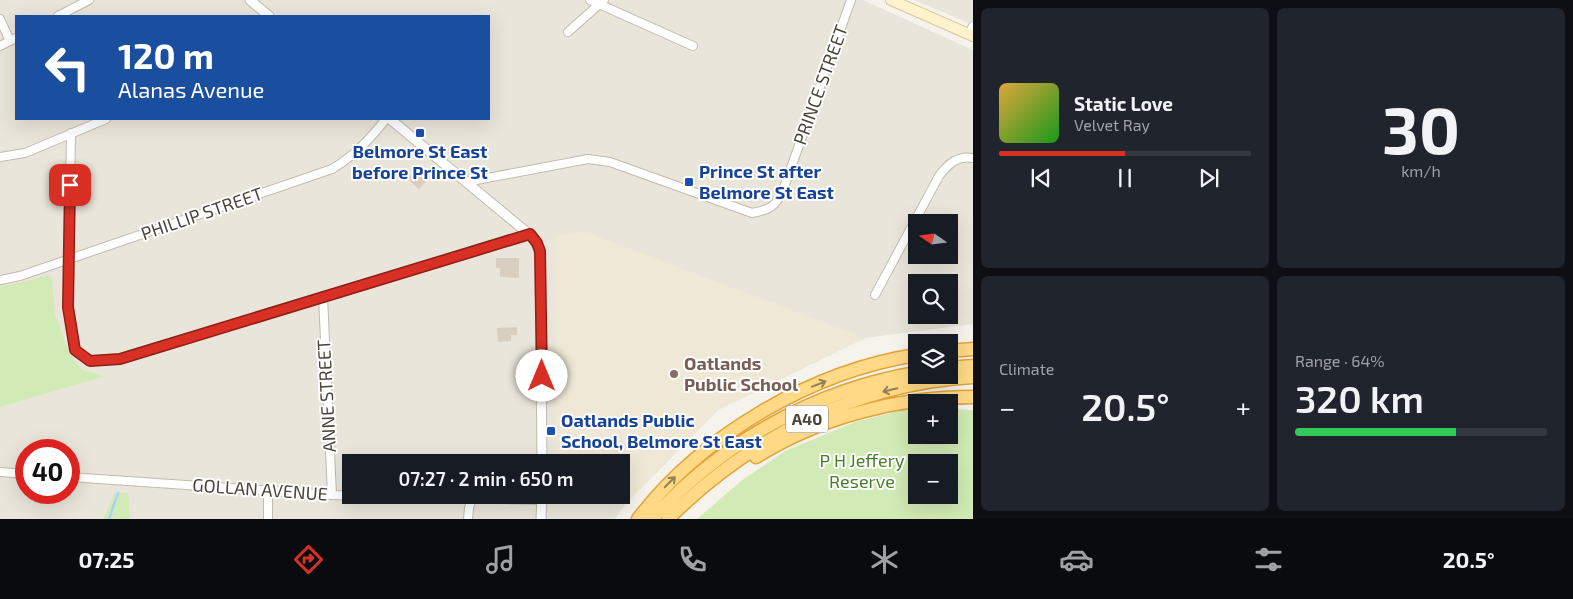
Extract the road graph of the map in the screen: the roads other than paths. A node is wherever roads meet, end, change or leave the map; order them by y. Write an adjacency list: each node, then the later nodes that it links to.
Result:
1 (89, 0): 7 (street)
2 (250, 0): 8 (street)
3 (590, 0): 6 (street)
4 (852, 0): 21 (street, PRINCE STREET)
5 (891, 0): 11 (main road)
6 (601, 2): 10 (street); 14 (street)
7 (60, 15)
8 (268, 15)
9 (0, 19): 12 (street)
10 (568, 32)
11 (972, 32)
12 (13, 40): 13 (street)
13 (0, 46)
14 (693, 46)
15 (104, 120): 18 (street)
16 (387, 120): 23 (street, PHILLIP STREET)
17 (389, 120): 21 (street)
18 (71, 133): 19 (street); 23 (street)
19 (0, 157)
20 (973, 158): 25 (street)
21 (466, 182): 22 (street)
22 (530, 234): 26 (street); 35 (street)
23 (69, 260): 24 (street, PHILLIP STREET); 26 (street)
24 (0, 280)
25 (875, 295)
26 (322, 296): 40 (street, ANNE STREET)
27 (973, 349): 28 (highway)
28 (958, 350)
29 (908, 358): 47 (highway, one-way to 29)
30 (973, 366): 31 (highway)
31 (958, 367)
32 (908, 375): 48 (highway, A40)
33 (973, 377): 49 (highway, A40, one-way to 49)
34 (973, 397): 50 (highway)
35 (542, 454)
36 (0, 472): 37 (street)
37 (15, 473)
38 (80, 478): 39 (street, GOLLAN AVENUE)
39 (268, 490): 40 (street, GOLLAN AVENUE); 44 (street)
40 (332, 495): 41 (street, GOLLAN AVENUE)
41 (342, 495)
42 (470, 504): 45 (street)
43 (541, 504): 46 (street)
44 (268, 519)
45 (468, 519)
46 (540, 519)
47 (638, 519)
48 (652, 519)
49 (668, 519)
50 (676, 519)

